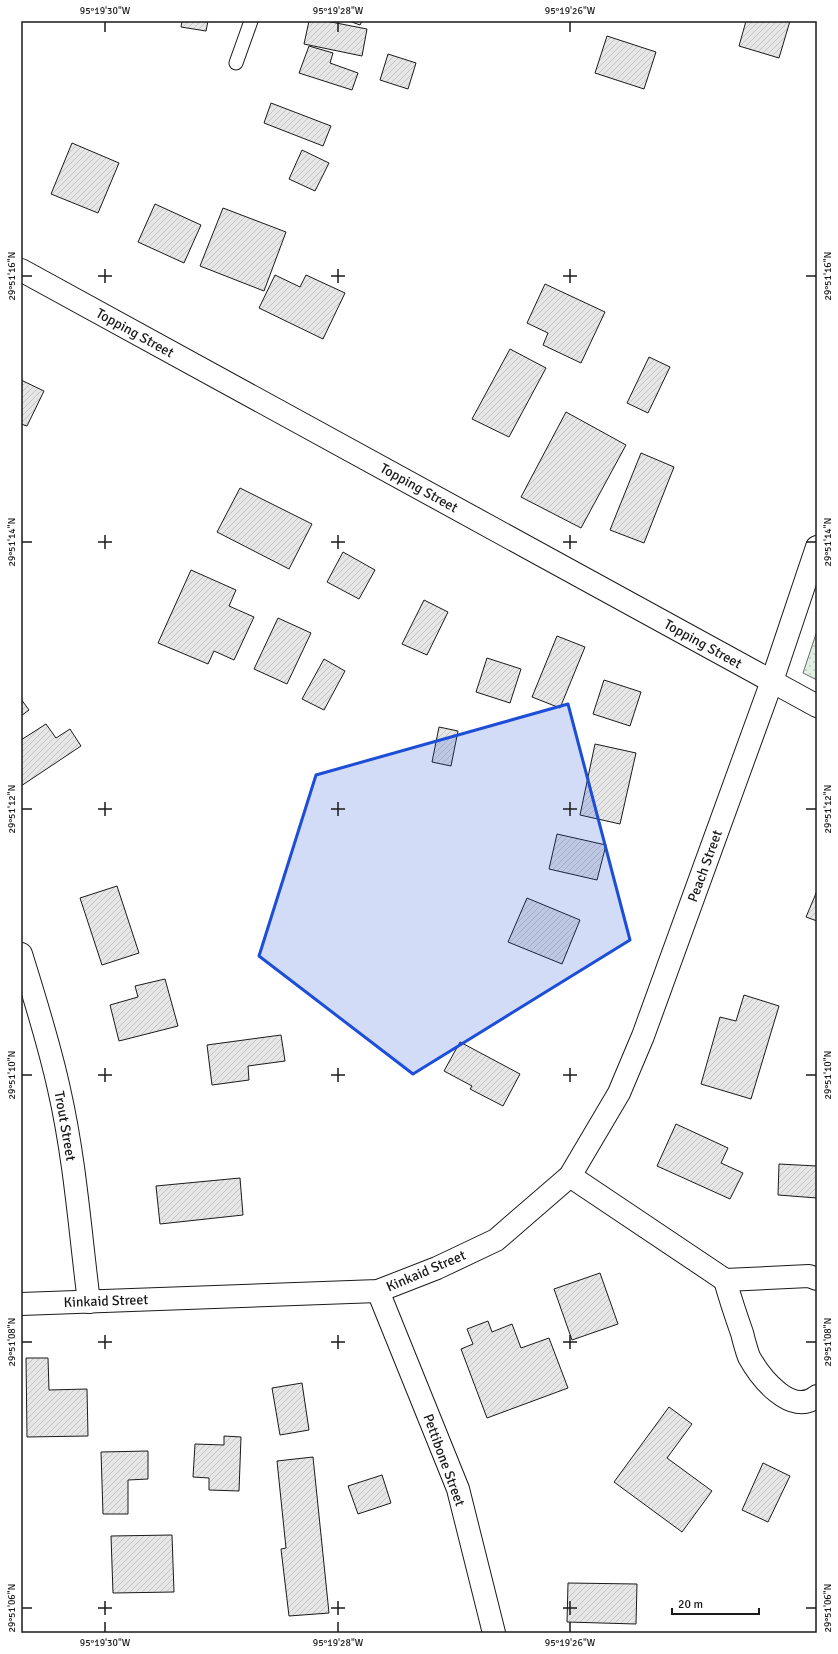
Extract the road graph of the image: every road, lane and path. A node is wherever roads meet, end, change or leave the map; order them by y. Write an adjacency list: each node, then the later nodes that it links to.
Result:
1 (251, 21): 2 (lane)
2 (236, 63)
3 (21, 270): 5 (street, Topping Street)
4 (817, 547): 5 (street, Peach Street)
5 (772, 681): 6 (street, Topping Street); 8 (street, Peach Street)
6 (817, 706)
7 (21, 954): 12 (street, Trout Street)
8 (570, 1176): 10 (street); 11 (street, Kinkaid Street)
9 (817, 1279): 10 (street)
10 (724, 1280): 14 (street)
11 (378, 1291): 12 (street, Kinkaid Street); 15 (street, Pettibone Street)
12 (89, 1302): 13 (street, Kinkaid Street)
13 (21, 1304)
14 (817, 1396)
15 (494, 1633)

